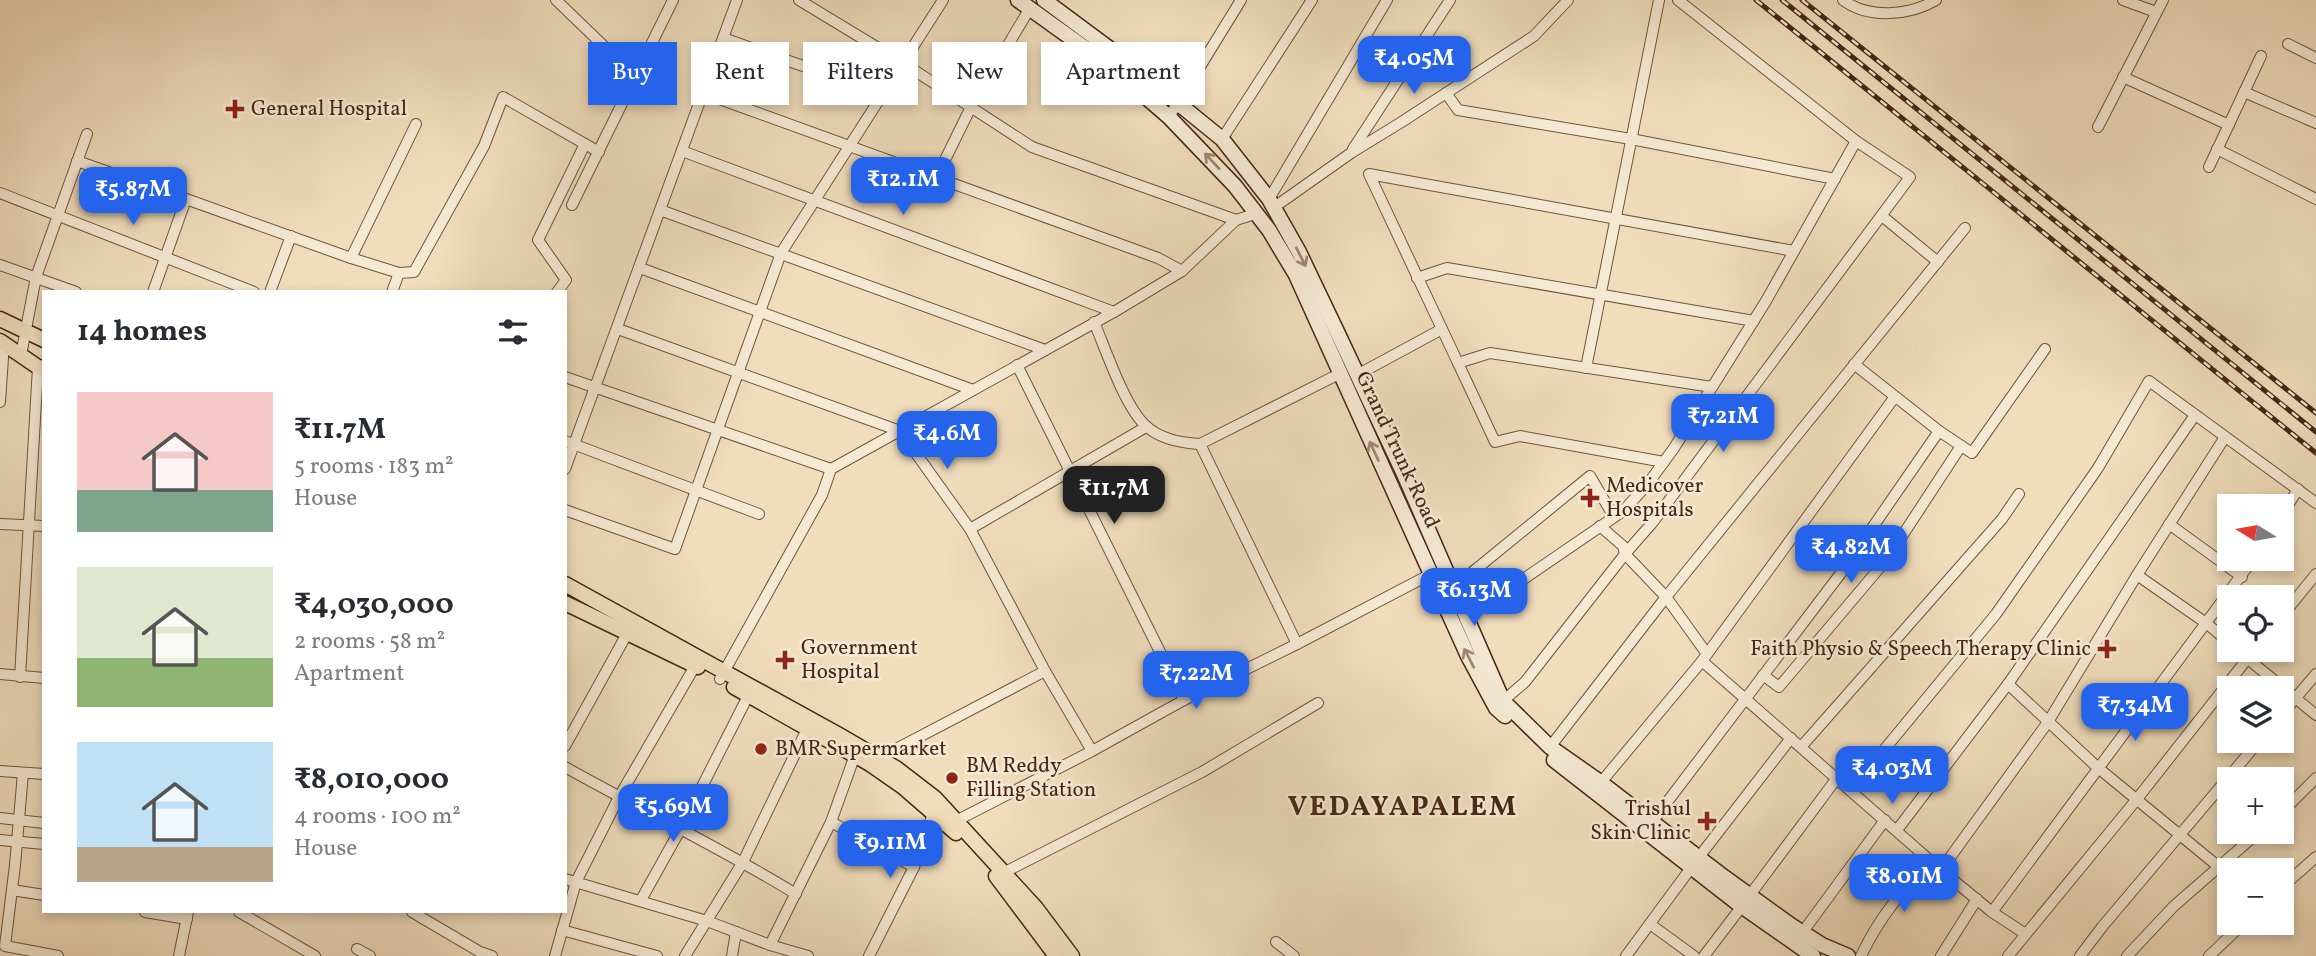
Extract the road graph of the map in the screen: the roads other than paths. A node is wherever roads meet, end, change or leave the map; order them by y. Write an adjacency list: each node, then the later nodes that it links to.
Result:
1 (556, 0): 22 (street)
2 (673, 0): 23 (street)
3 (737, 0): 21 (street)
4 (799, 0): 25 (street)
5 (943, 0): 26 (street)
6 (1044, 0): 27 (main road)
7 (1241, 0): 31 (street)
8 (1311, 0): 50 (street)
9 (1387, 0): 69 (street)
10 (1450, 0): 58 (street)
11 (1568, 0): 36 (street)
12 (1659, 0): 51 (street)
13 (1678, 0): 52 (street)
14 (1843, 0): 19 (street)
15 (2123, 0): 20 (street)
16 (2163, 0): 20 (street)
17 (1932, 1): 19 (street)
18 (1024, 4): 43 (street); 44 (main road, Grand Trunk Road)
19 (1856, 4)
20 (2156, 12): 34 (street)
21 (723, 38): 24 (street); 32 (street)
22 (600, 42)
23 (653, 42)
24 (722, 42)
25 (868, 42)
26 (916, 42)
27 (1101, 42)
28 (2288, 44): 30 (street)
29 (2261, 56): 35 (street)
30 (2316, 58)
31 (1205, 59)
32 (803, 66)
33 (918, 73): 43 (street)
34 (2123, 77): 47 (street); 48 (street)
35 (2244, 92): 45 (street); 47 (street)
36 (1446, 93): 51 (street); 58 (street)
37 (622, 105): 57 (street)
38 (699, 105): 56 (street)
39 (737, 105): 54 (street)
40 (876, 105): 54 (street)
41 (1177, 105): 44 (street)
42 (1180, 105): 50 (main road)
43 (971, 107): 62 (street); 76 (street)
44 (1169, 117): 64 (main road, Grand Trunk Road, one-way to 44)
45 (2316, 123)
46 (416, 124): 83 (street)
47 (2229, 125): 55 (street)
48 (2098, 127)
49 (87, 134): 59 (street)
50 (1222, 139): 61 (main road)
51 (1632, 139): 63 (street); 75 (street)
52 (1856, 141): 63 (street); 74 (street)
53 (585, 144): 57 (street); 88 (street); 96 (street)
54 (850, 145): 62 (street); 68 (street)
55 (2217, 149): 60 (street); 67 (street)
56 (682, 151): 68 (street); 71 (street)
57 (599, 152): 70 (street)
58 (1351, 153): 69 (street)
59 (77, 161): 66 (street); 72 (street)
60 (2209, 167)
61 (1250, 175): 64 (main road); 69 (main road)
62 (936, 178): 87 (street)
63 (1835, 179): 80 (street)
64 (1235, 186): 73 (main road, Grand Trunk Road)
65 (0, 193): 72 (street)
66 (186, 199): 79 (street); 82 (street)
67 (2316, 199)
68 (815, 201): 81 (street); 99 (street)
69 (1271, 204): 77 (main road)
70 (572, 205)
71 (660, 210): 81 (street); 86 (street)
72 (58, 214): 82 (street); 89 (street)
73 (1255, 214): 76 (street); 77 (main road, Grand Trunk Road)
74 (1882, 216): 84 (street); 153 (street)
75 (1616, 218): 80 (street); 90 (street); 97 (street)
76 (1236, 220): 87 (street)
77 (1275, 226): 111 (main road, one-way to 111); 116 (main road, Grand Trunk Road)
78 (1965, 228): 84 (street)
79 (292, 236): 83 (street); 94 (street)
80 (1794, 251): 101 (street)
81 (781, 253): 98 (street); 109 (street)
82 (166, 256): 92 (street); 93 (street)
83 (351, 258): 88 (street)
84 (1938, 262): 113 (street)
85 (0, 265): 89 (street)
86 (640, 268): 98 (street); 103 (street)
87 (1182, 271): 99 (street)
88 (399, 273): 95 (street)
89 (36, 277): 91 (street); 105 (street)
90 (1417, 278): 97 (street); 104 (street)
91 (71, 290)
92 (154, 290)
93 (249, 290)
94 (271, 290)
95 (393, 290)
96 (558, 290)
97 (1601, 293): 101 (street); 117 (street)
98 (760, 312): 118 (street); 123 (street)
99 (1114, 312): 102 (street)
100 (0, 319): 105 (main road)
101 (1754, 321): 121 (street)
102 (1094, 323): 109 (street); 128 (street)
103 (618, 329): 118 (street); 122 (street)
104 (1441, 330): 112 (street); 120 (street)
105 (26, 331): 106 (main road); 110 (street)
106 (42, 339)
107 (2, 342): 110 (main road); 126 (street)
108 (2045, 349): 135 (street)
109 (1045, 350): 114 (street)
110 (21, 355): 115 (main road)
111 (1348, 355): 116 (main road); 120 (main road)
112 (1458, 363): 117 (street); 136 (street)
113 (1854, 364): 125 (street); 161 (street)
114 (1017, 365): 123 (street); 138 (street)
115 (41, 368): 151 (street)
116 (1337, 368): 124 (main road, Grand Trunk Road); 134 (street)
117 (1586, 368): 121 (street)
118 (738, 372): 129 (street); 130 (street)
119 (567, 378): 122 (street)
120 (1359, 379): 124 (main road); 160 (main road)
121 (1712, 387): 136 (street)
122 (597, 388): 129 (street); 133 (street)
123 (973, 390): 130 (street)
124 (1348, 392): 155 (main road, Grand Trunk Road, one-way to 124)
125 (1894, 398): 131 (street); 169 (street)
126 (0, 402)
127 (2195, 415): 132 (street); 180 (street); 206 (street)
128 (1146, 427): 134 (street); 138 (street)
129 (718, 430): 137 (street); 139 (street)
130 (900, 431): 137 (street); 152 (street)
131 (1939, 432): 135 (street); 177 (street)
132 (2225, 437): 140 (street); 148 (street)
133 (570, 443): 139 (street)
134 (1200, 444): 168 (street)
135 (1961, 446): 177 (street)
136 (1664, 462): 146 (street)
137 (831, 469): 176 (street)
138 (1070, 471): 152 (street); 184 (street)
139 (697, 489): 144 (street); 145 (street)
140 (2298, 489): 142 (street); 143 (street)
141 (2020, 494): 193 (street)
142 (2294, 496)
143 (2316, 503)
144 (567, 511)
145 (759, 514)
146 (1615, 517): 150 (street); 160 (street)
147 (0, 524): 151 (street)
148 (2169, 524): 157 (street); 158 (street)
149 (42, 526): 151 (street)
150 (1600, 526): 153 (street); 164 (street)
151 (29, 527): 178 (street)
152 (970, 529): 173 (street)
153 (1625, 554): 161 (street); 185 (street)
154 (2246, 571): 158 (street)
155 (1431, 574): 168 (street); 205 (main road, Grand Trunk Road, one-way to 155)
156 (2316, 574): 162 (street)
157 (2137, 575): 165 (street); 188 (street)
158 (2242, 577): 165 (street)
159 (567, 585): 176 (main road)
160 (1454, 588): 164 (main road)
161 (1666, 597): 169 (street); 192 (street)
162 (2294, 601)
163 (567, 609): 166 (main road)
164 (1465, 619): 185 (main road)
165 (2206, 623): 167 (street); 198 (street)
166 (628, 632): 172 (main road); 191 (street)
167 (2217, 632)
168 (1297, 644): 184 (street)
169 (1704, 658): 182 (street); 205 (street)
170 (2244, 662): 208 (street)
171 (2252, 662): 183 (street)
172 (695, 666): 176 (main road); 207 (street)
173 (1045, 671): 194 (street); 197 (street)
174 (0, 674): 178 (street)
175 (2316, 674): 183 (street)
176 (722, 675): 181 (main road); 197 (main road)
177 (1763, 675): 182 (street)
178 (20, 677): 179 (street)
179 (42, 678)
180 (2008, 684): 188 (street); 219 (street)
181 (748, 696): 189 (main road); 218 (street)
182 (1745, 699): 190 (street); 216 (street)
183 (2295, 699): 187 (street)
184 (1184, 700): 194 (street)
185 (1503, 701): 192 (main road)
186 (1318, 703): 234 (street)
187 (2316, 715)
188 (2048, 722): 198 (street); 233 (street)
189 (807, 729): 196 (main road); 228 (street)
190 (1791, 738): 193 (street); 229 (street)
191 (567, 742)
192 (1550, 747): 205 (main road)
193 (1801, 747): 203 (street)
194 (1092, 751): 217 (street)
195 (2249, 753): 220 (street)
196 (855, 755): 197 (main road); 215 (street)
197 (874, 761): 210 (main road); 217 (main road)
198 (2097, 768): 208 (street); 244 (street)
199 (567, 769): 207 (street)
200 (0, 772): 201 (street)
201 (23, 773): 202 (street); 212 (street)
202 (42, 774)
203 (1837, 778): 206 (street); 243 (street)
204 (2316, 778): 209 (street)
205 (1597, 787): 216 (main road); 229 (main road, Grand Trunk Road)
206 (1851, 790): 213 (street)
207 (619, 797): 218 (street); 237 (street)
208 (2137, 799): 220 (street); 254 (street)
209 (2294, 800)
210 (933, 814): 217 (main road); 231 (street)
211 (0, 818): 212 (street)
212 (19, 820): 214 (street); 222 (street)
213 (1885, 820): 219 (street); 253 (street)
214 (42, 822)
215 (831, 822): 231 (street); 239 (street)
216 (1653, 822): 229 (main road)
217 (952, 823): 234 (main road)
218 (680, 830): 228 (street); 242 (street)
219 (1897, 830): 227 (street)
220 (2181, 834): 230 (street); 281 (street)
221 (0, 840): 222 (street)
222 (17, 842): 223 (street); 238 (street)
223 (42, 844)
224 (2245, 844): 226 (street)
225 (2316, 857): 235 (street)
226 (2229, 858)
227 (1931, 861): 233 (street); 278 (street)
228 (743, 862): 239 (street); 249 (street)
229 (1695, 862): 243 (main road); 250 (street)
230 (2217, 865)
231 (914, 867): 270 (street)
232 (2217, 869): 282 (street)
233 (1941, 870): 241 (street)
234 (1000, 875): 271 (main road); 272 (main road)
235 (2294, 876)
236 (567, 880): 237 (street)
237 (576, 883): 242 (street); 251 (street)
238 (12, 890): 240 (street); 261 (street)
239 (796, 894): 257 (street)
240 (42, 895)
241 (1977, 899): 244 (street); 279 (street)
242 (641, 900): 249 (street)
243 (1746, 900): 253 (main road); 259 (main road); 276 (street)
244 (1992, 912): 254 (street)
245 (159, 913): 248 (street)
246 (241, 913): 263 (street)
247 (414, 913): 265 (street)
248 (188, 915): 262 (street)
249 (707, 921): 252 (street); 268 (street)
250 (1650, 924): 274 (street); 275 (street)
251 (562, 930): 266 (street); 267 (street)
252 (736, 932): 257 (street); 269 (street)
253 (1802, 933): 277 (main road)
254 (2024, 933): 280 (street)
255 (2231, 935): 283 (street)
256 (1276, 942): 273 (street)
257 (770, 945): 260 (street)
258 (357, 949): 264 (street)
259 (1806, 954)
260 (802, 955)
261 (58, 956)
262 (179, 956)
263 (315, 956)
264 (370, 956)
265 (492, 956)
266 (555, 956)
267 (657, 956)
268 (685, 956)
269 (733, 956)
270 (870, 956)
271 (1056, 956)
272 (1072, 956)
273 (1294, 956)
274 (1626, 956)
275 (1694, 956)
276 (1704, 956)
277 (1848, 956)
278 (1861, 956)
279 (1941, 956)
280 (2008, 956)
281 (2080, 956)
282 (2127, 956)
283 (2209, 956)

